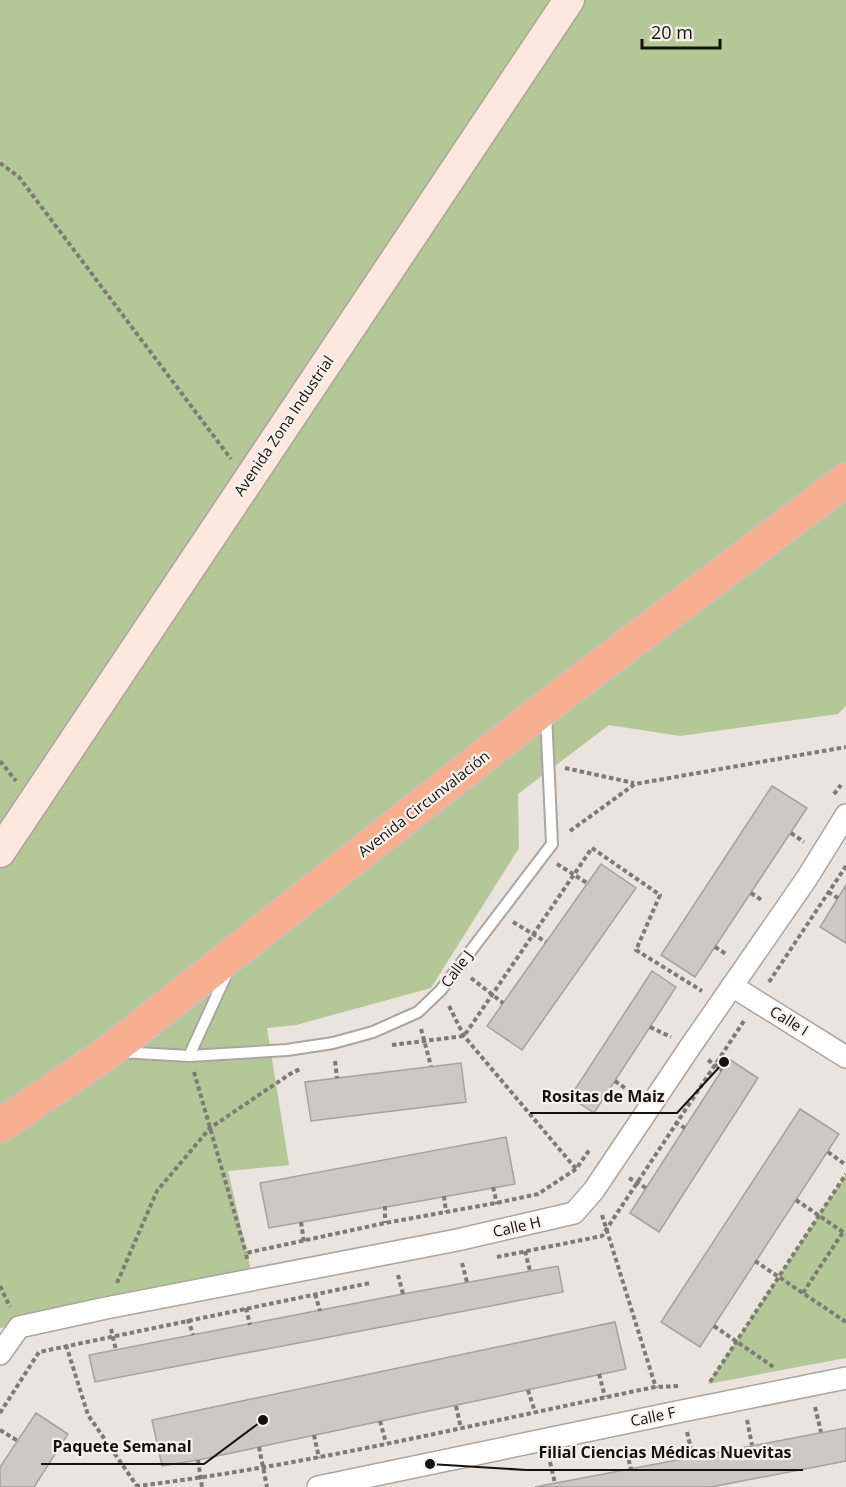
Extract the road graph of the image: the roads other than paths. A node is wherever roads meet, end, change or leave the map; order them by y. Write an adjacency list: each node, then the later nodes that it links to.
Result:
1 (569, 0): 5 (main road, Avenida Zona Industrial)
2 (846, 480): 3 (highway, Avenida Circunvalación)
3 (546, 707): 6 (highway, Avenida Circunvalación); 9 (lane, Calle J)
4 (846, 815): 7 (street, Calle H)
5 (0, 852)
6 (237, 952): 8 (highway, Avenida Circunvalación); 9 (lane)
7 (726, 994): 10 (street, Calle I); 12 (street, Calle H)
8 (110, 1051): 9 (lane, Calle J); 11 (highway, Avenida Circunvalación)
9 (189, 1056)
10 (846, 1057)
11 (0, 1126)
12 (0, 1354)
13 (846, 1378): 14 (street, Calle F)
14 (318, 1487)

